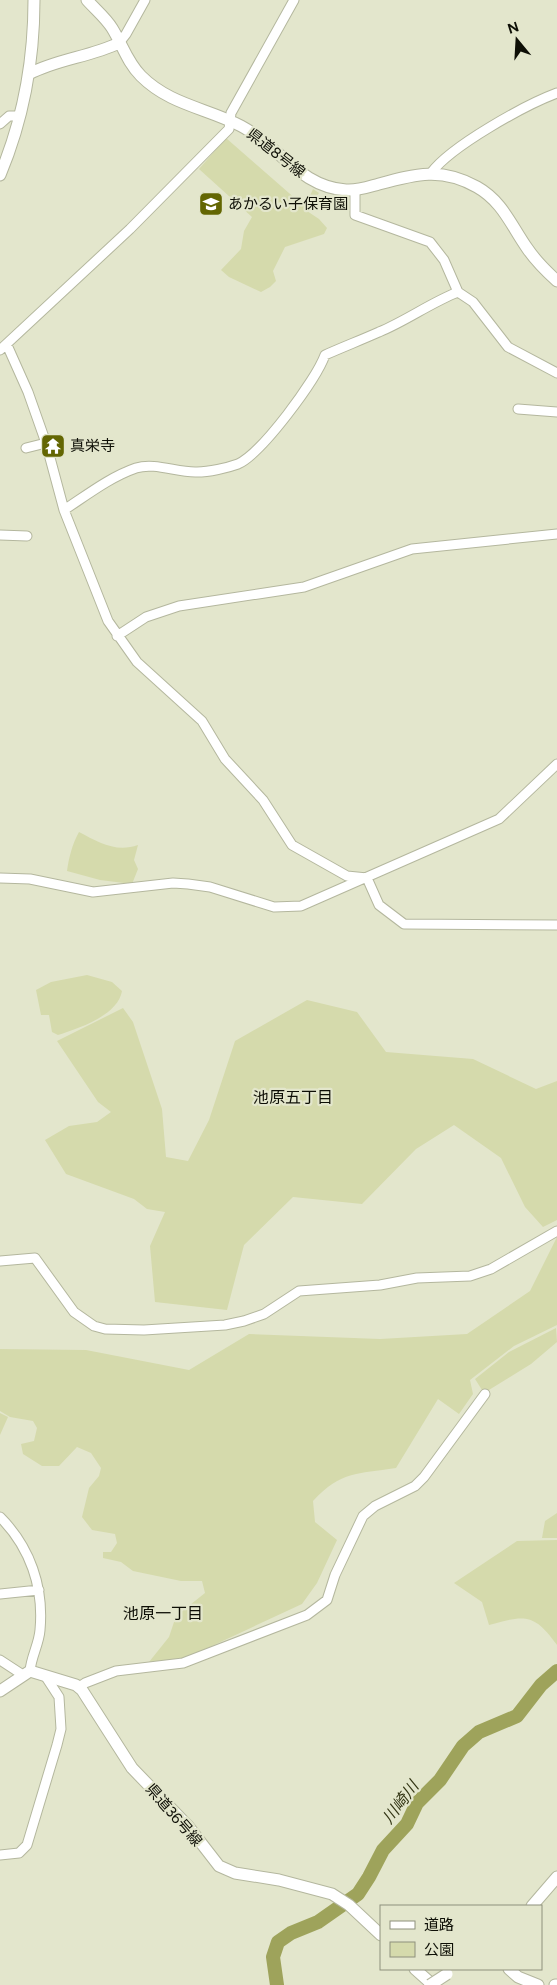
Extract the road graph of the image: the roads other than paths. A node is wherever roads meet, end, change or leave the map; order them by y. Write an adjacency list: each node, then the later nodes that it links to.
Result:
1 (34, 0): 6 (main road)
2 (87, 0): 5 (main road, 県道8号線)
3 (145, 0): 5 (street)
4 (294, 0): 9 (street)
5 (119, 43): 6 (main road); 9 (main road, 県道8号線)
6 (29, 74): 8 (main road)
7 (557, 94): 11 (street)
8 (20, 116): 10 (street); 12 (main road)
9 (230, 122): 13 (main road, 県道8号線); 16 (street)
10 (0, 124)
11 (431, 173): 13 (main road, 県道8号線); 14 (main road, 県道8号線)
12 (0, 175)
13 (355, 190): 15 (street)
14 (557, 281)
15 (458, 292): 17 (street); 22 (street)
16 (4, 347): 20 (street)
17 (557, 373)
18 (518, 409): 19 (street)
19 (557, 412)
20 (46, 443): 21 (street); 22 (street)
21 (26, 448)
22 (64, 510): 26 (street)
23 (557, 534): 26 (street)
24 (0, 535): 25 (street)
25 (27, 536)
26 (117, 636): 29 (street)
27 (557, 764): 29 (street)
28 (0, 878): 29 (street)
29 (367, 878): 30 (street)
30 (557, 925)
31 (557, 1231): 32 (street)
32 (0, 1261)
33 (485, 1394): 40 (street)
34 (0, 1517): 35 (street)
35 (39, 1590): 36 (street); 38 (street)
36 (0, 1594)
37 (0, 1660): 38 (street)
38 (26, 1673): 39 (main road); 41 (main road)
39 (46, 1677): 40 (main road); 42 (street)
40 (79, 1687): 45 (main road, 県道36号線)
41 (0, 1692)
42 (0, 1855)
43 (557, 1877): 44 (main road)
44 (533, 1905)
45 (380, 1934)
46 (416, 1970): 50 (main road)
47 (510, 1970): 49 (main road)
48 (451, 1971): 50 (main road, bridge)
49 (523, 1983): 51 (main road)
50 (431, 1985)
51 (538, 1985)

